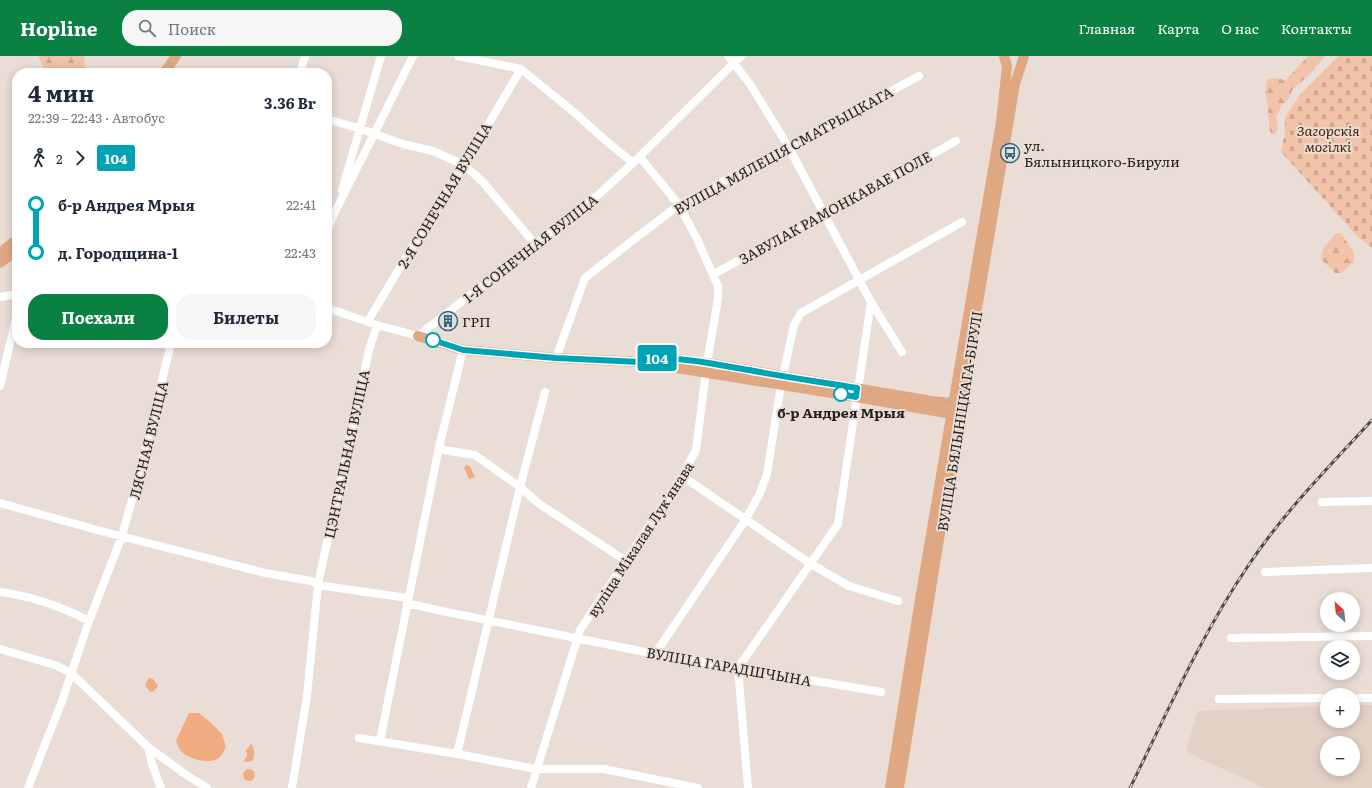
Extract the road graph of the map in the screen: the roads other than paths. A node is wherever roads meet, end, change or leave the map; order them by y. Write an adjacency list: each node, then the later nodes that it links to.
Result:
1 (167, 56): 12 (main road)
2 (176, 56): 13 (main road)
3 (305, 56): 14 (street)
4 (381, 56): 18 (street)
5 (413, 56): 19 (street)
6 (458, 56): 15 (street)
7 (728, 56): 11 (street)
8 (741, 56): 11 (street, 1-Я СОНЕЧНАЯ ВУЛІЦА)
9 (1004, 56): 54 (main road, ВУЛІЦА БЯЛЫНІЦКАГА-БІРУЛІ)
10 (1024, 56): 54 (main road, ВУЛІЦА БЯЛЫНІЦКАГА-БІРУЛІ)
11 (734, 63): 21 (street); 22 (street, 1-Я СОНЕЧНАЯ ВУЛІЦА)
12 (159, 68)
13 (168, 68)
14 (301, 68)
15 (521, 69): 23 (street); 24 (street, 2-Я СОНЕЧНАЯ ВУЛІЦА)
16 (918, 76): 21 (street, ВУЛІЦА МЯЛЕЦІЯ СМАТРЫЦКАГА)
17 (332, 121): 18 (street)
18 (361, 129): 19 (street); 26 (street)
19 (375, 134): 24 (street); 26 (street)
20 (956, 141): 27 (street, ЗАВУЛАК РАМОНКАВАЕ ПОЛЕ)
21 (788, 146): 25 (street, ВУЛІЦА МЯЛЕЦІЯ СМАТРЫЦКАГА); 27 (street)
22 (640, 157): 23 (street, 1-Я СОНЕЧНАЯ ВУЛІЦА); 25 (street, вуліца Мікалая Лукʼянава)
23 (633, 163): 31 (street, 1-Я СОНЕЧНАЯ ВУЛІЦА)
24 (464, 165): 31 (street); 41 (street, 2-Я СОНЕЧНАЯ ВУЛІЦА)
25 (679, 205): 35 (street, вуліца Мікалая Лукʼянава); 48 (street, ВУЛІЦА МЯЛЕЦІЯ СМАТРЫЦКАГА)
26 (336, 212): 28 (street)
27 (824, 213): 35 (street, ЗАВУЛАК РАМОНКАВАЕ ПОЛЕ); 36 (street)
28 (332, 220)
29 (962, 222): 36 (street)
30 (12, 242): 32 (main road)
31 (535, 244): 44 (street, 1-Я СОНЕЧНАЯ ВУЛІЦА)
32 (0, 253)
33 (12, 254): 34 (main road)
34 (0, 263)
35 (714, 274): 49 (street, вуліца Мікалая Лукʼянава)
36 (859, 279): 39 (street); 50 (street)
37 (12, 295): 38 (street)
38 (0, 297)
39 (871, 302): 47 (street); 53 (street)
40 (332, 310): 41 (street)
41 (368, 321): 42 (street)
42 (377, 325): 44 (street); 67 (street, ЦЭНТРАЛЬНАЯ ВУЛІЦА)
43 (12, 335): 51 (street)
44 (418, 336): 46 (main road)
45 (170, 348): 62 (street, ЛЯСНАЯ ВУЛІЦА)
46 (463, 350): 48 (main road); 55 (street)
47 (902, 352)
48 (556, 358): 49 (main road)
49 (707, 368): 50 (main road); 56 (street, вуліца Мікалая Лукʼянава)
50 (782, 381): 53 (main road); 61 (street)
51 (0, 386)
52 (545, 392): 57 (street)
53 (857, 392): 54 (main road); 64 (street)
54 (956, 409): 97 (main road, ВУЛІЦА БЯЛЫНІЦКАГА-БІРУЛІ); 98 (main road, ВУЛІЦА БЯЛЫНІЦКАГА-БІРУЛІ)
55 (439, 447): 57 (street); 69 (street)
56 (682, 476): 61 (street); 63 (street, вуліца Мікалая Лукʼянава)
57 (520, 487): 63 (street); 72 (street)
58 (1372, 501): 59 (street)
59 (1322, 502)
60 (0, 503): 62 (street)
61 (746, 519): 64 (street); 77 (street)
62 (122, 536): 67 (street); 71 (street, ЛЯСНАЯ ВУЛІЦА)
63 (626, 561): 74 (street, вуліца Мікалая Лукʼянава)
64 (811, 564): 70 (street); 78 (street)
65 (1372, 568): 66 (street)
66 (1265, 572)
67 (318, 584): 69 (street); 93 (street, ЦЭНТРАЛЬНАЯ ВУЛІЦА)
68 (0, 592): 71 (street)
69 (408, 601): 72 (street); 86 (street)
70 (898, 601)
71 (89, 621): 79 (street, ЛЯСНАЯ ВУЛІЦА)
72 (488, 621): 74 (street); 88 (street)
73 (1372, 636): 75 (street)
74 (577, 638): 77 (street, ВУЛІЦА ГАРАДШЧЫНА); 89 (street, вуліца Мікалая Лукʼянава)
75 (1231, 638)
76 (0, 650): 79 (street)
77 (655, 654): 78 (street, ВУЛІЦА ГАРАДШЧЫНА)
78 (738, 668): 80 (street, ВУЛІЦА ГАРАДШЧЫНА); 96 (street)
79 (71, 673): 87 (street); 90 (street, ЛЯСНАЯ ВУЛІЦА)
80 (881, 692)
81 (1320, 698): 84 (street)
82 (1360, 698): 83 (street)
83 (1372, 698)
84 (1220, 699)
85 (359, 738): 86 (street)
86 (380, 742): 88 (street)
87 (148, 747): 91 (street); 92 (street)
88 (457, 754): 89 (street)
89 (536, 770): 94 (street, вуліца Мікалая Лукʼянава); 95 (street)
90 (28, 788)
91 (161, 788)
92 (207, 788)
93 (292, 788)
94 (531, 788)
95 (698, 788)
96 (748, 788)
97 (890, 788)
98 (899, 788)

